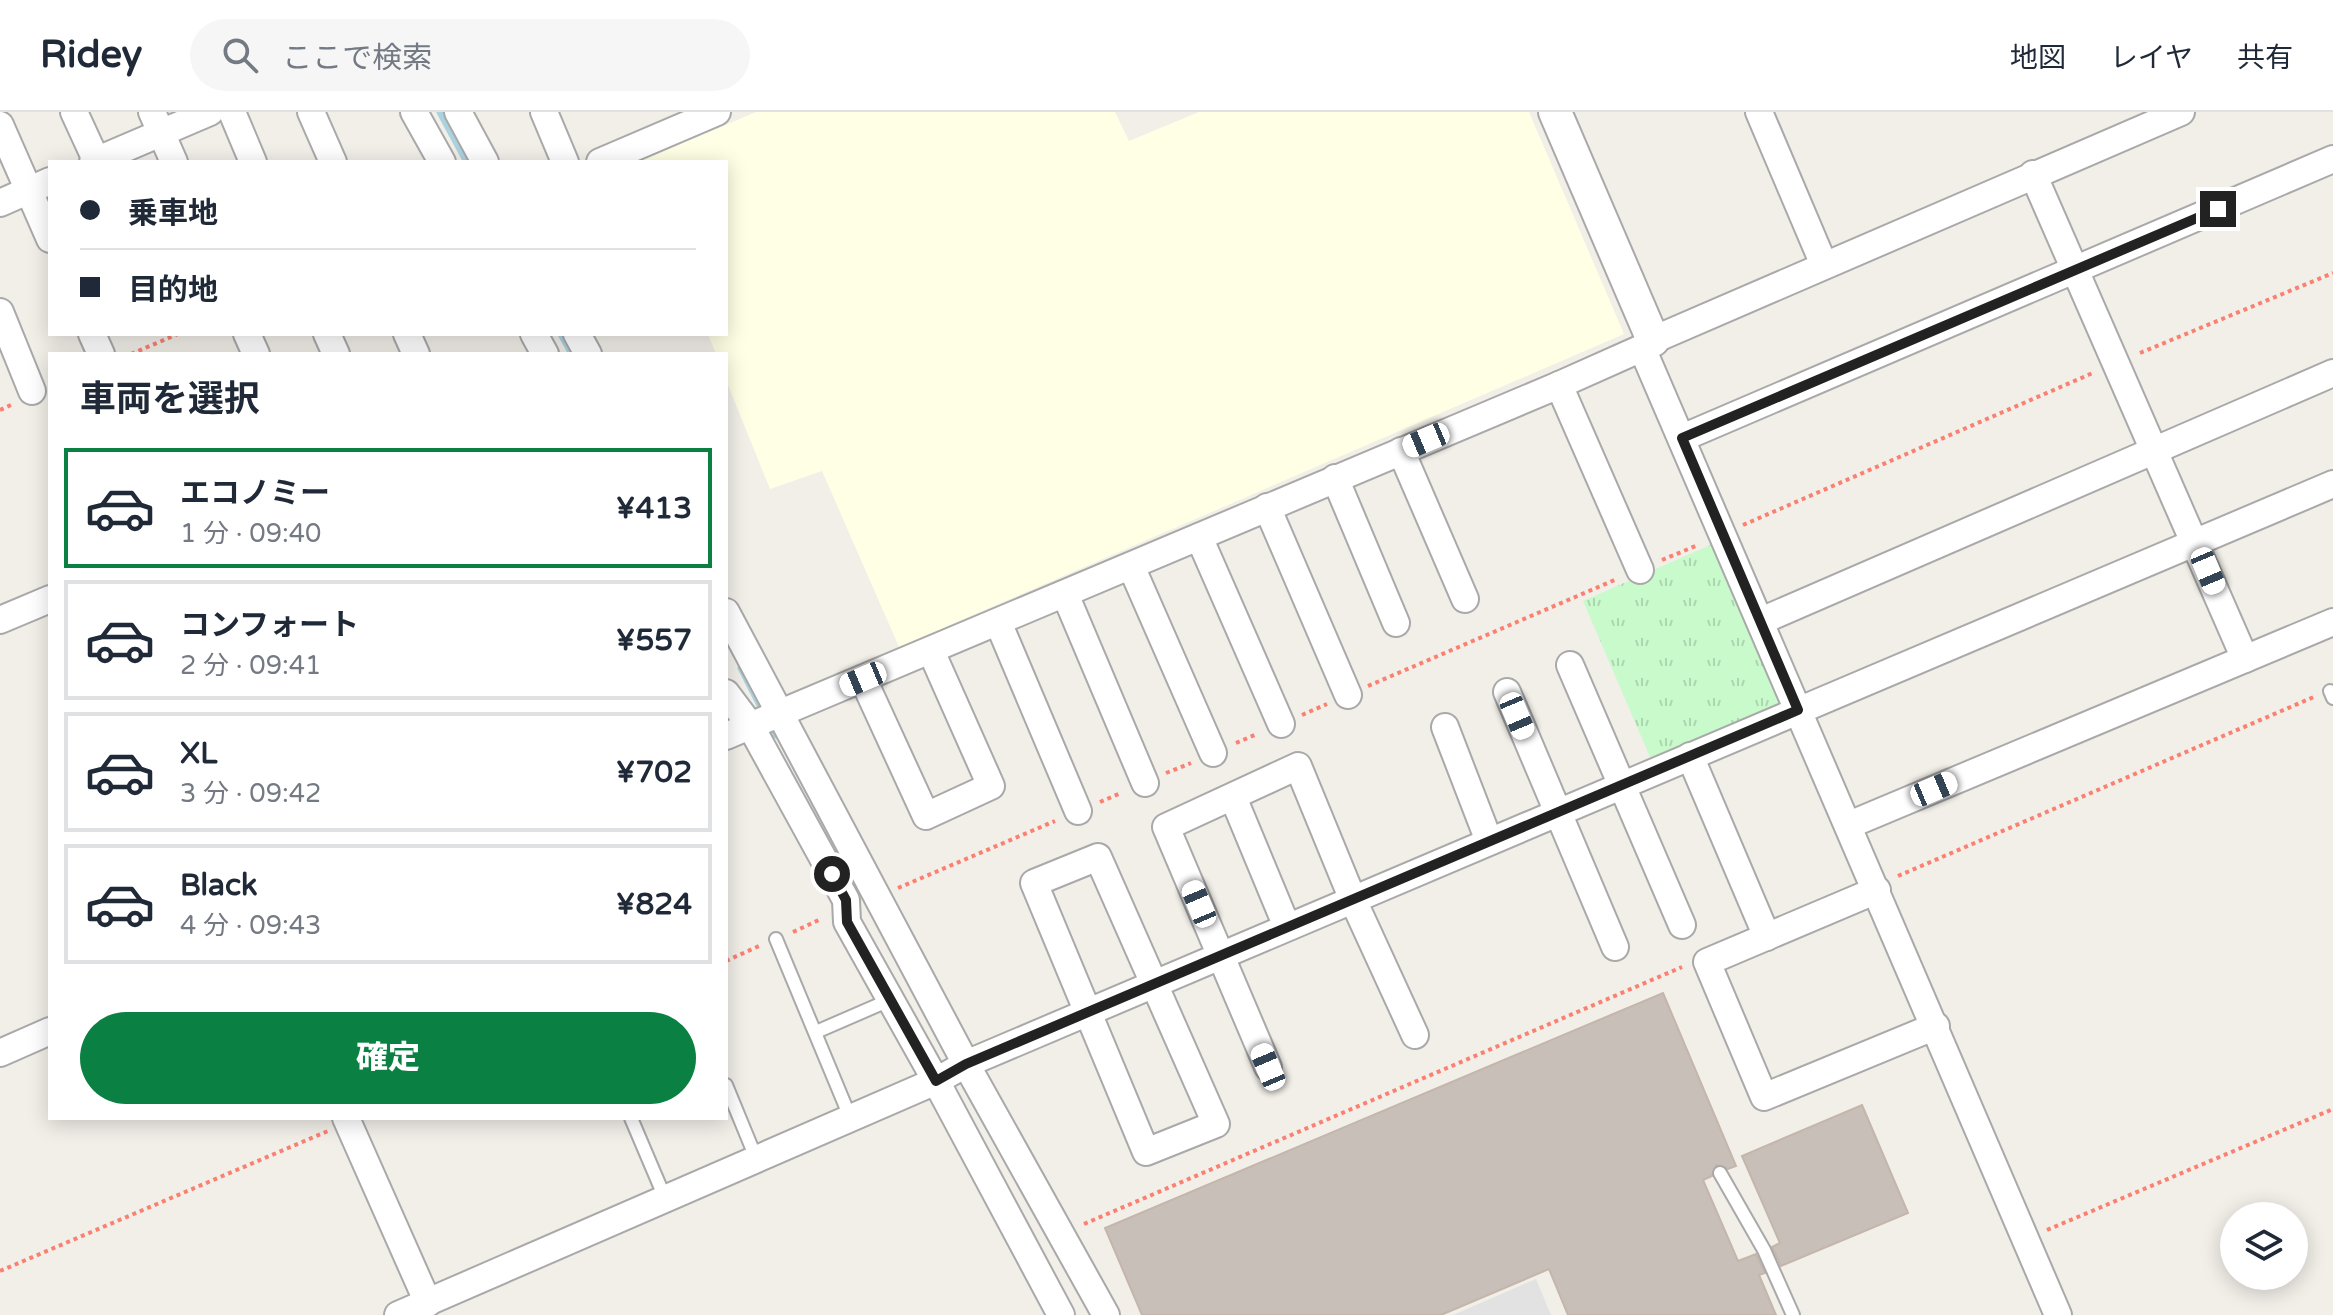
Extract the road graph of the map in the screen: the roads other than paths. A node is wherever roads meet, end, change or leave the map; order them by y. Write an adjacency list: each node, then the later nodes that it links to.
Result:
1 (74, 112): 15 (street)
2 (210, 112): 12 (street)
3 (232, 112): 18 (street)
4 (311, 112): 19 (street)
5 (414, 112): 20 (street)
6 (458, 112): 21 (street)
7 (544, 112): 22 (street)
8 (717, 112): 23 (street)
9 (1555, 112): 31 (street)
10 (1759, 112): 28 (street)
11 (2181, 112): 24 (street)
12 (157, 123): 16 (street); 17 (street)
13 (0, 125): 25 (street)
14 (2333, 159): 29 (street)
15 (94, 160)
16 (98, 160)
17 (173, 160)
18 (252, 160)
19 (332, 160)
20 (441, 160)
21 (484, 160)
22 (564, 160)
23 (605, 160)
24 (2033, 174): 28 (street); 29 (street)
25 (39, 186): 26 (street); 27 (street)
26 (0, 203)
27 (48, 229)
28 (1824, 265): 31 (street)
29 (2074, 270): 35 (street); 37 (street)
30 (0, 312): 34 (street)
31 (1648, 344): 33 (street); 35 (street)
32 (2333, 373): 37 (street)
33 (1559, 385): 36 (street); 44 (street)
34 (32, 391)
35 (1682, 438): 50 (street)
36 (1401, 451): 38 (street); 46 (street)
37 (2154, 451): 42 (street); 50 (street)
38 (1335, 478): 40 (street); 53 (street)
39 (2333, 484): 42 (street)
40 (1267, 507): 41 (street); 60 (street)
41 (1199, 537): 43 (street); 62 (street)
42 (2196, 542): 55 (street); 61 (street)
43 (1131, 566): 45 (street); 65 (street)
44 (1640, 570)
45 (1065, 594): 51 (street); 67 (street)
46 (1465, 599)
47 (48, 600): 48 (street)
48 (0, 620)
49 (728, 620): 63 (street)
50 (1761, 621): 61 (street)
51 (998, 622): 54 (street); 70 (street)
52 (2333, 622): 55 (street)
53 (1396, 623)
54 (931, 651): 57 (street); 57 (street)
55 (2245, 659): 72 (street)
56 (1570, 665): 68 (street)
57 (863, 679): 63 (street)
58 (1507, 692): 71 (street)
59 (728, 695): 63 (street)
60 (1348, 695)
61 (1798, 710): 66 (street); 72 (street)
62 (1281, 724)
63 (754, 725): 83 (street); 91 (street)
64 (1445, 727): 73 (street)
65 (1213, 753)
66 (1690, 756): 68 (street); 78 (street)
67 (1145, 783)
68 (1622, 785): 71 (street); 76 (street)
69 (1233, 797): 75 (street); 77 (street); 81 (street)
70 (1078, 811)
71 (1557, 813): 73 (street); 80 (street)
72 (1849, 825): 74 (street)
73 (1489, 841): 75 (street)
74 (1877, 890): 78 (street); 85 (street)
75 (1353, 900): 77 (street); 88 (street)
76 (1682, 925)
77 (1287, 927): 81 (street)
78 (1767, 937): 85 (street)
79 (776, 939): 87 (lane)
80 (1615, 947)
81 (1221, 956): 82 (street); 90 (street)
82 (1156, 985): 84 (street); 84 (street); 84 (street)
83 (892, 999): 87 (lane); 91 (street)
84 (1088, 1014): 91 (street)
85 (1936, 1026): 104 (street)
86 (48, 1032): 89 (street)
87 (816, 1032): 93 (lane)
88 (1415, 1035)
89 (0, 1053)
90 (1268, 1067)
91 (952, 1072): 93 (street); 101 (street); 102 (street)
92 (728, 1090): 96 (lane)
93 (850, 1117): 96 (street)
94 (347, 1120): 99 (street)
95 (632, 1120): 98 (lane)
96 (756, 1158): 98 (street)
97 (1720, 1173): 103 (lane)
98 (665, 1198): 99 (street)
99 (428, 1303): 100 (street)
100 (401, 1314)
101 (1061, 1315)
102 (1106, 1315)
103 (1793, 1315)
104 (2058, 1315)

